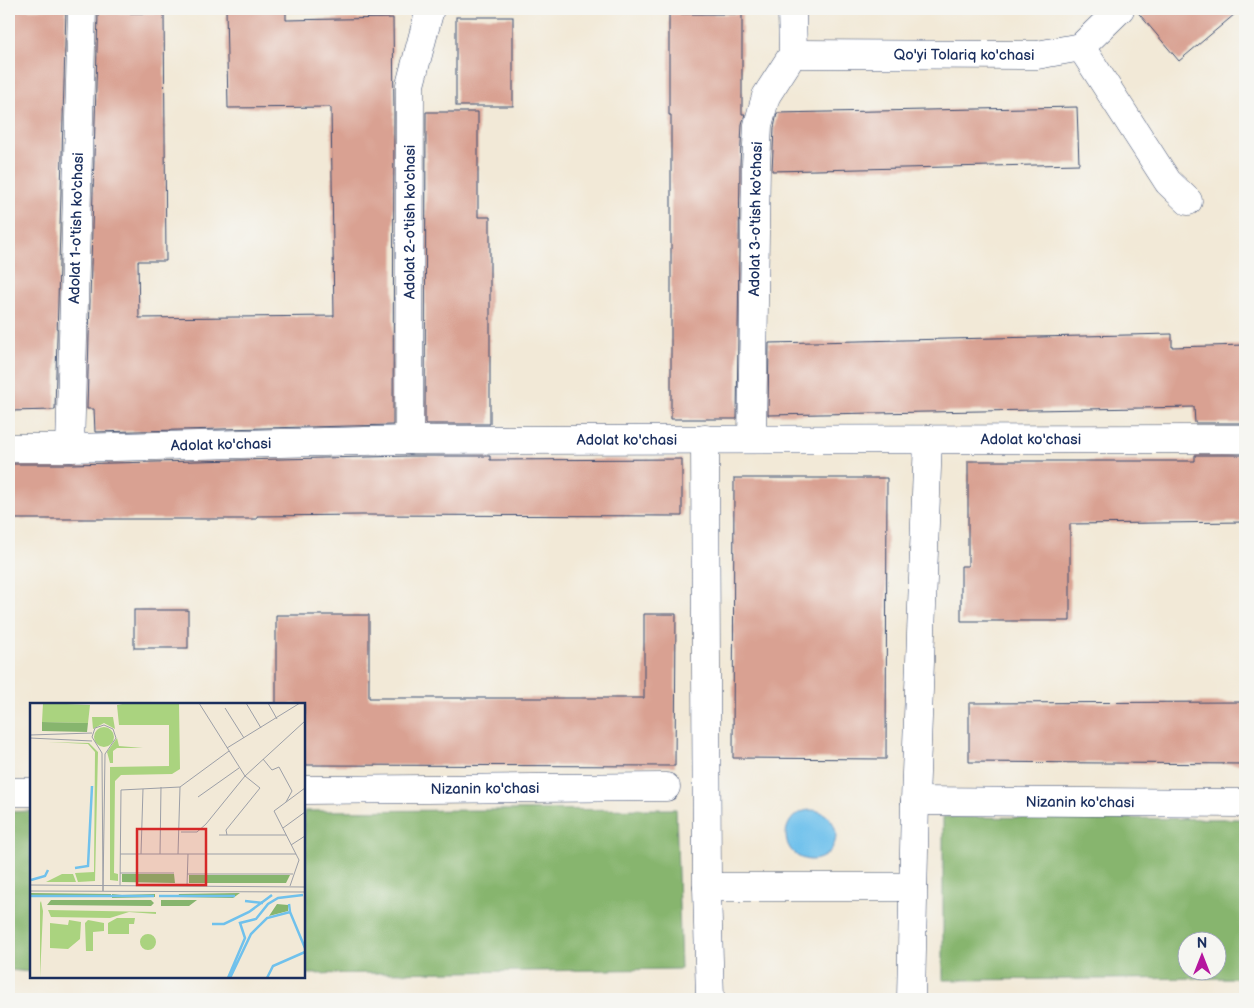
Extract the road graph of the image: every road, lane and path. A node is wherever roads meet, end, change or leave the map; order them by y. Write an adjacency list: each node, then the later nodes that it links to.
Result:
1 (82, 9): 14 (street, Adolat 1-o'tish ko'chasi)
2 (430, 9): 12 (street, Adolat 2-o'tish ko'chasi)
3 (792, 9): 6 (street)
4 (1120, 9): 5 (street)
5 (1081, 46): 6 (street, Qo'yi Tolariq ko'chasi); 7 (street)
6 (793, 54): 9 (street, Adolat 3-o'tish ko'chasi)
7 (1188, 201)
8 (705, 439): 9 (street, Adolat ko'chasi); 12 (street, Adolat ko'chasi); 21 (street)
9 (752, 439): 10 (street, Adolat ko'chasi)
10 (928, 439): 11 (street, Adolat ko'chasi); 19 (street)
11 (1245, 439)
12 (409, 440): 14 (street, Adolat ko'chasi)
13 (9, 448): 14 (street, Adolat ko'chasi)
14 (70, 448)
15 (666, 787): 16 (street, Nizanin ko'chasi)
16 (305, 790)
17 (9, 792): 18 (street)
18 (30, 792)
19 (915, 802): 20 (street, Nizanin ko'chasi); 22 (street)
20 (1245, 803)
21 (707, 887): 22 (street); 23 (street)
22 (913, 887): 24 (street)
23 (710, 999)
24 (911, 999)

